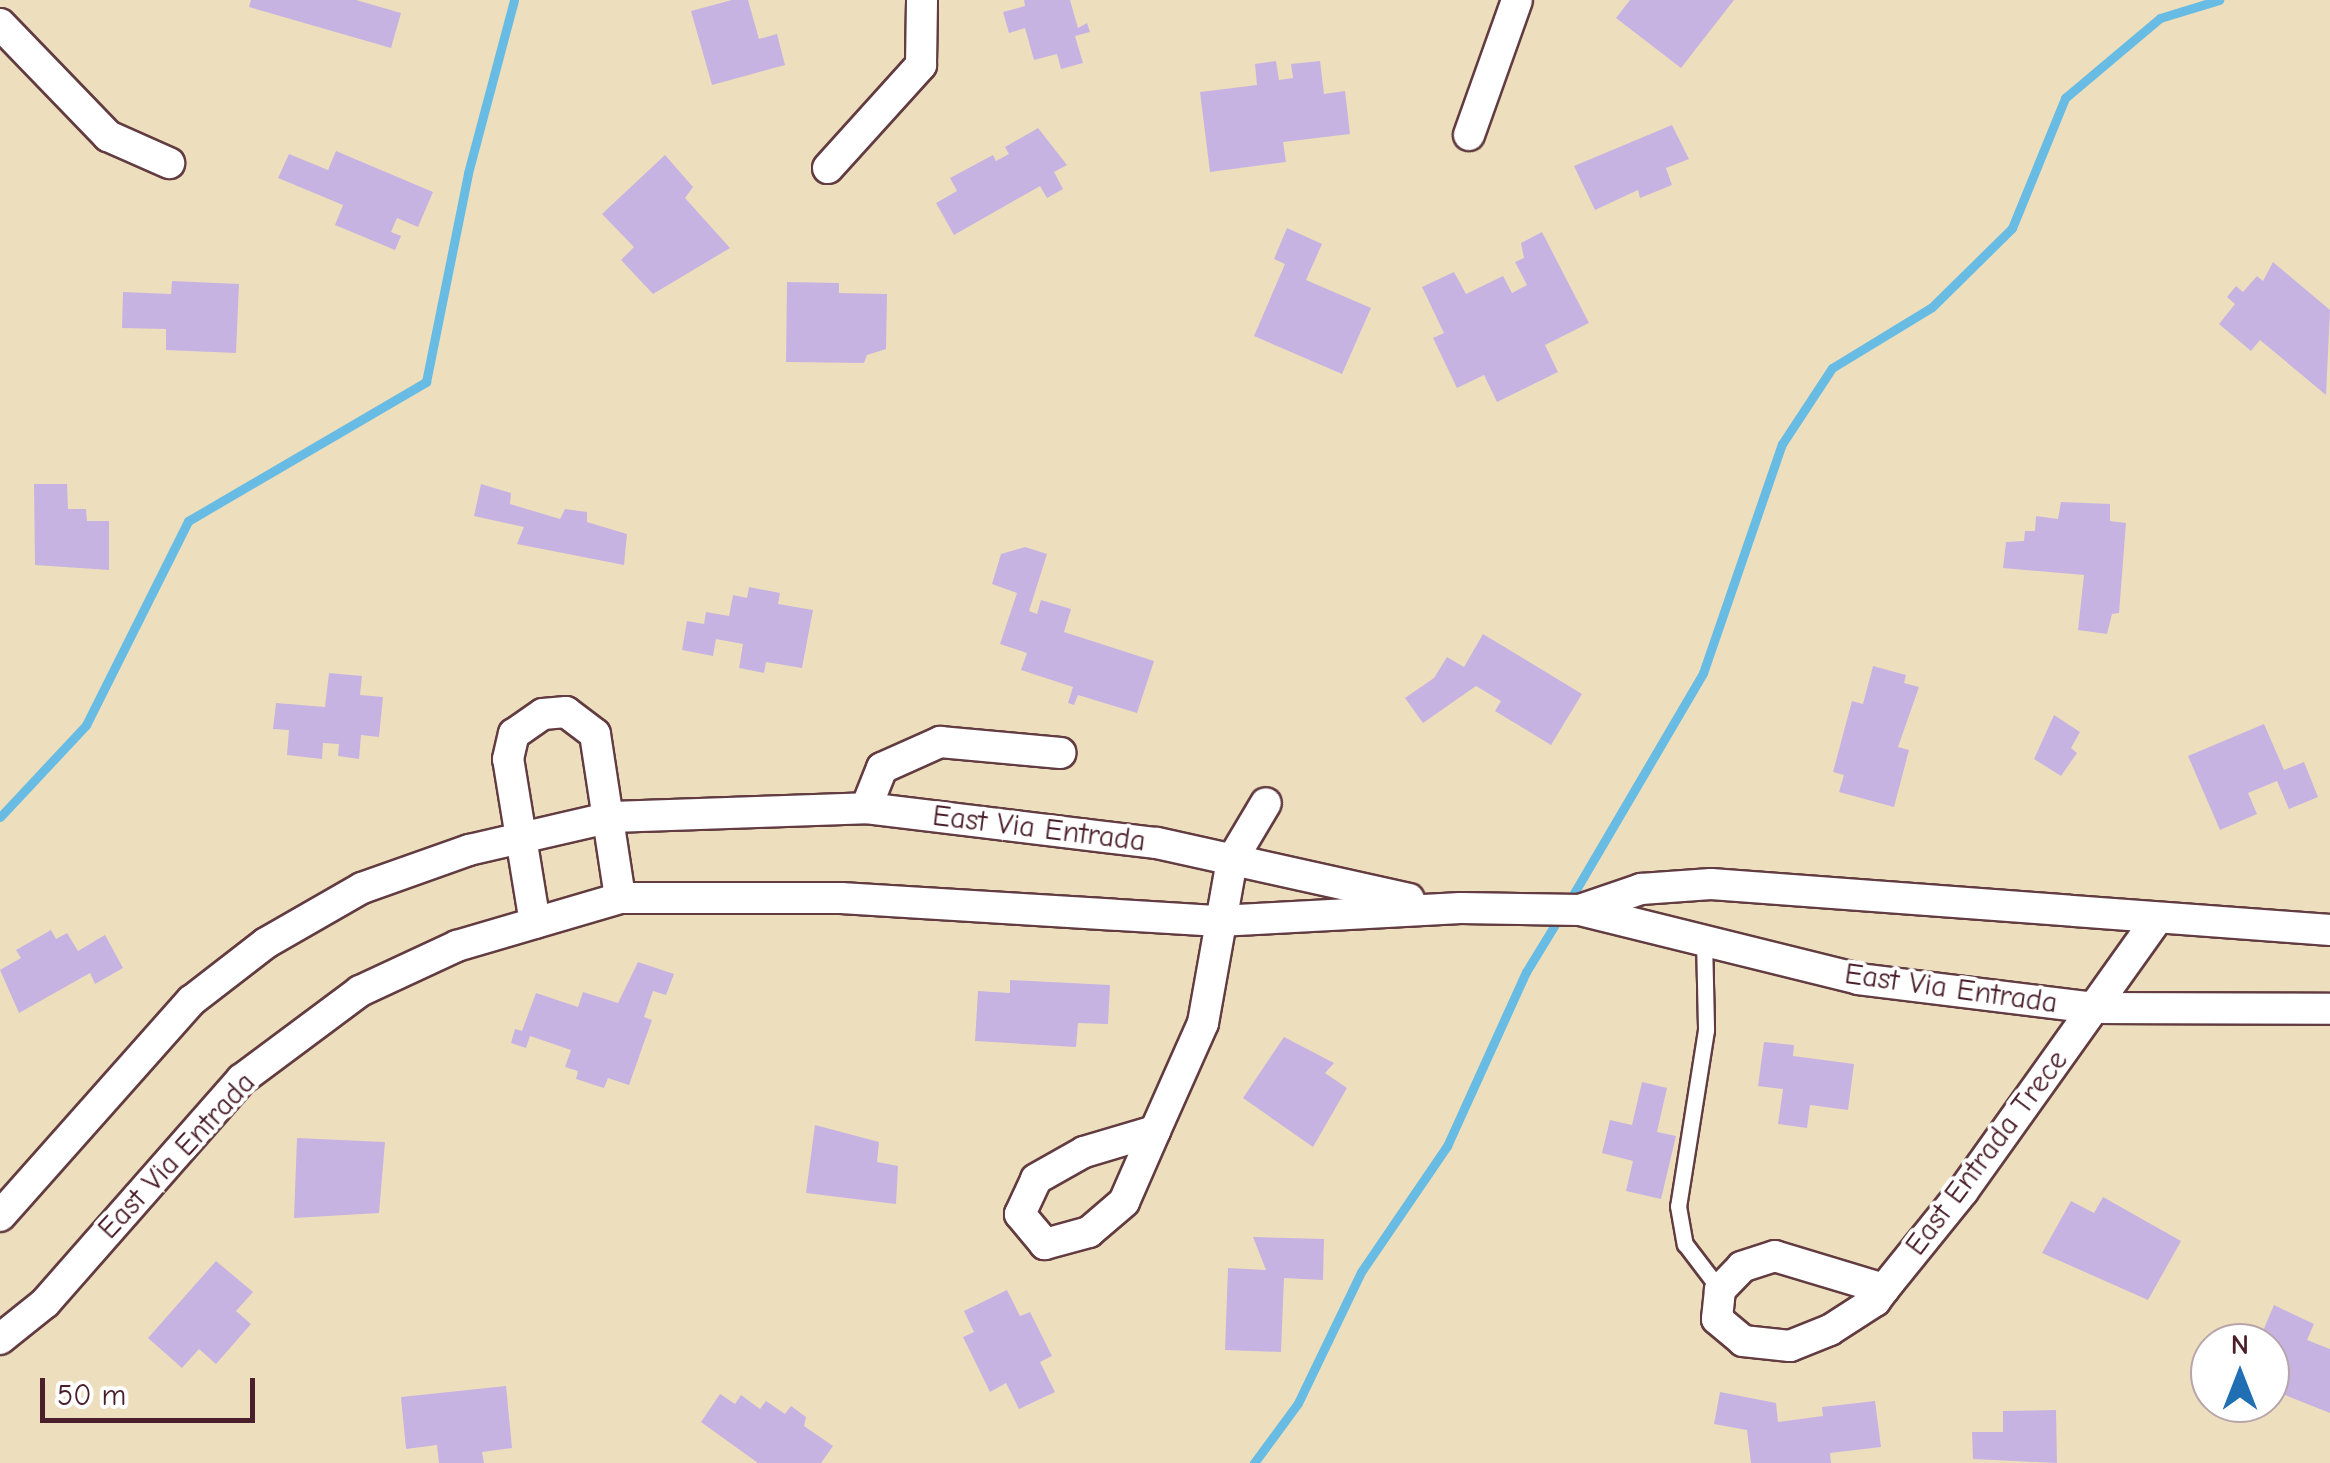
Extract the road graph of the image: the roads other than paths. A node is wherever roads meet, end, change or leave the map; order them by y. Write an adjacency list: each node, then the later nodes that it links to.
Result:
1 (922, 0): 6 (street)
2 (1517, 0): 4 (street)
3 (0, 24): 5 (street)
4 (1468, 135)
5 (169, 163)
6 (828, 168)
7 (1060, 754): 9 (street)
8 (1266, 803): 12 (street)
9 (866, 808): 10 (street, East Via Entrada); 12 (street, East Via Entrada)
10 (612, 817): 11 (street, East Via Entrada); 11 (street); 13 (street)
11 (517, 839): 18 (street); 24 (street, East Via Entrada)
12 (1232, 860): 14 (street, East Via Entrada); 17 (street)
13 (620, 898): 17 (street, East Via Entrada); 18 (street, East Via Entrada)
14 (1461, 908): 15 (street, East Via Entrada); 17 (street, East Via Entrada)
15 (1580, 910): 16 (street, East Via Entrada); 20 (street, East Via Entrada)
16 (2158, 918): 19 (street, East Via Entrada); 21 (street, East Entrada Trece)
17 (1219, 921): 23 (street)
18 (535, 923): 27 (street, East Via Entrada)
19 (2330, 930)
20 (1704, 939): 21 (street, East Via Entrada); 26 (lane)
21 (2094, 1008): 22 (street, East Via Entrada); 25 (street, East Entrada Trece)
22 (2330, 1009)
23 (1155, 1130): 23 (street)
24 (0, 1216)
25 (1884, 1289): 26 (street); 26 (street, East Entrada Trece)
26 (1720, 1290)
27 (0, 1339)

